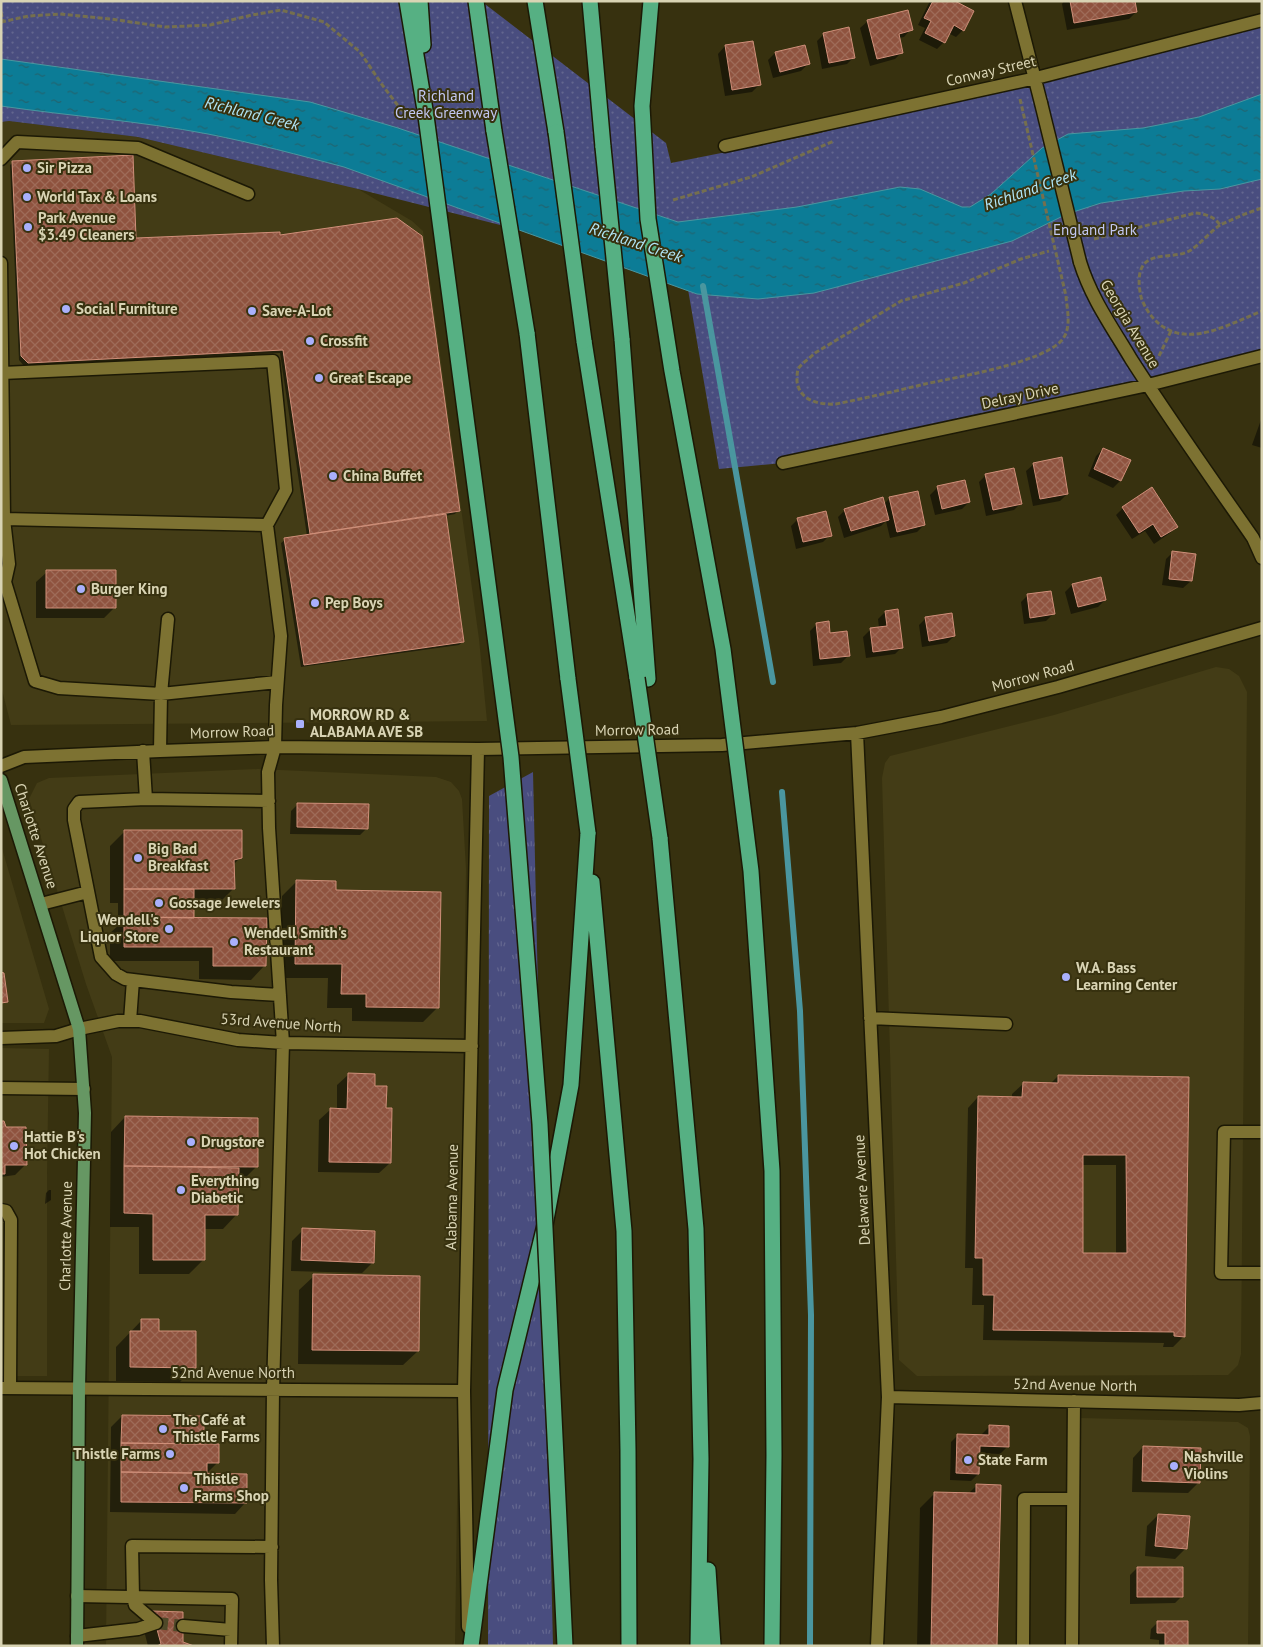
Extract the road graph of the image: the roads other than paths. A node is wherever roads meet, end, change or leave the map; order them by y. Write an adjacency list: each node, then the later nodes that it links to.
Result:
1 (407, 1): 10 (highway)
2 (420, 1): 10 (highway)
3 (476, 1): 38 (highway, bridge)
4 (535, 1): 26 (highway, bridge)
5 (590, 1): 26 (highway, bridge)
6 (652, 1): 77 (highway, bridge)
7 (1015, 1): 9 (street, Georgia Avenue)
8 (1262, 20): 9 (street, Conway Street)
9 (1036, 78): 11 (street, Conway Street); 17 (street, Georgia Avenue, bridge)
10 (426, 116): 73 (highway, bridge)
11 (725, 146)
12 (1, 159): 13 (street)
13 (248, 194)
14 (1, 263): 16 (street)
15 (1262, 356): 17 (street, Delray Drive)
16 (2, 373): 18 (street); 21 (street)
17 (1148, 385): 19 (street, Delray Drive); 22 (street, Georgia Avenue)
18 (2, 418): 20 (street)
19 (783, 463)
20 (3, 519): 21 (street); 23 (street)
21 (267, 525): 27 (street)
22 (1262, 558)
23 (3, 583): 28 (street)
24 (168, 619): 28 (street)
25 (1262, 628): 29 (street, Morrow Road)
26 (642, 678): 62 (highway, bridge)
27 (278, 682): 28 (street); 30 (street)
28 (161, 694): 33 (street)
29 (856, 733): 31 (street, Morrow Road); 43 (street, Delaware Avenue)
30 (275, 747): 31 (street, Morrow Road); 33 (street, Morrow Road); 37 (street)
31 (478, 749): 49 (street, Alabama Avenue)
32 (142, 751): 33 (street, Morrow Road); 34 (street, Morrow Road); 36 (street)
33 (160, 751)
34 (1, 766)
35 (1, 780): 40 (main road, Charlotte Avenue)
36 (146, 799): 37 (street); 39 (street)
37 (269, 801): 42 (street)
38 (588, 833): 72 (highway); 74 (highway)
39 (88, 892): 40 (street); 41 (street)
40 (41, 904): 46 (main road, Charlotte Avenue)
41 (133, 980): 42 (street); 44 (street)
42 (280, 995): 48 (street)
43 (870, 1018): 45 (street); 59 (street, Delaware Avenue)
44 (130, 1021): 46 (street, 53rd Avenue North); 48 (street, 53rd Avenue North)
45 (1006, 1024)
46 (79, 1029): 47 (street, 53rd Avenue North); 51 (main road, Charlotte Avenue)
47 (1, 1038)
48 (284, 1043): 49 (street, 53rd Avenue North); 57 (street)
49 (472, 1046): 58 (street, Alabama Avenue)
50 (1, 1088): 51 (street)
51 (84, 1089): 56 (main road, Charlotte Avenue)
52 (1262, 1132): 54 (street)
53 (1, 1210): 55 (street)
54 (1262, 1273)
55 (6, 1388): 56 (street, 52nd Avenue North)
56 (79, 1388): 57 (street, 52nd Avenue North); 65 (main road, Charlotte Avenue)
57 (273, 1390): 58 (street, 52nd Avenue North); 64 (street)
58 (464, 1391): 72 (street, Alabama Avenue)
59 (888, 1397): 60 (street, 52nd Avenue North); 78 (street, Delaware Avenue)
60 (1074, 1401): 61 (street, 52nd Avenue North); 63 (street)
61 (1262, 1403)
62 (701, 1459): 75 (highway); 76 (highway)
63 (1073, 1499): 79 (street); 80 (street)
64 (272, 1547): 66 (street); 71 (street)
65 (77, 1596): 66 (street); 69 (main road, Charlotte Avenue)
66 (133, 1597): 68 (street); 69 (street)
67 (183, 1626): 68 (street)
68 (231, 1630): 70 (street)
69 (77, 1641)
70 (231, 1646)
71 (273, 1646)
72 (470, 1646)
73 (564, 1646)
74 (629, 1646)
75 (698, 1646)
76 (713, 1646)
77 (772, 1646)
78 (877, 1646)
79 (1023, 1646)
80 (1072, 1646)

